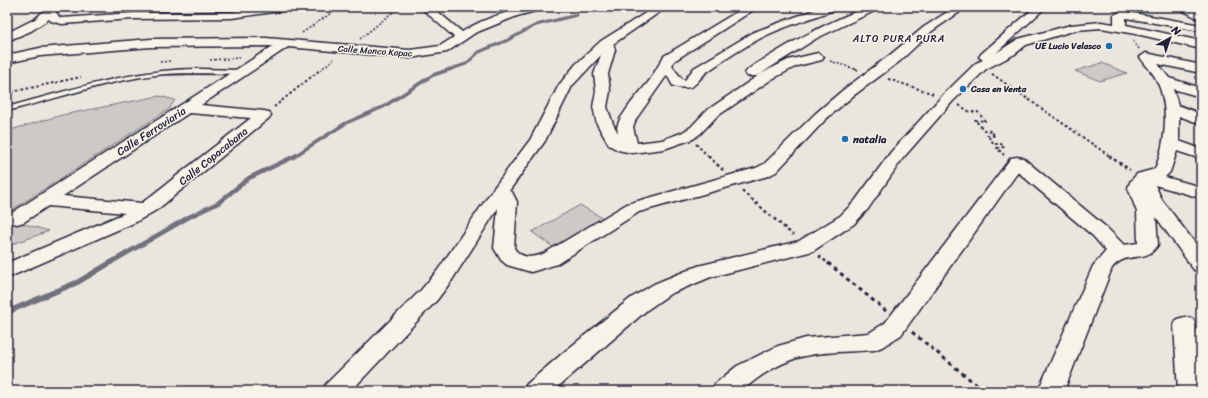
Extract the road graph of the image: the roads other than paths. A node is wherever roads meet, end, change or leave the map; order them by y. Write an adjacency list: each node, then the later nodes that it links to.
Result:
1 (288, 7): 11 (street)
2 (425, 7): 17 (street)
3 (539, 7): 12 (street, Calle Manco Kapac)
4 (662, 7): 19 (street)
5 (753, 7): 24 (street)
6 (832, 7): 24 (street)
7 (878, 7): 33 (street)
8 (962, 7): 38 (street)
9 (1041, 7): 23 (street)
10 (1181, 7): 13 (street)
11 (53, 9): 16 (street)
12 (508, 11): 17 (street, Calle Manco Kapac)
13 (1201, 17)
14 (1120, 27): 15 (street); 20 (street); 23 (street)
15 (1201, 28)
16 (7, 37)
17 (461, 37): 18 (street, Calle Manco Kapac)
18 (286, 44): 22 (street, Calle Manco Kapac); 26 (street, Calle Ferroviaria)
19 (604, 44): 35 (street); 38 (street)
20 (1201, 45)
21 (818, 57): 33 (street)
22 (7, 59)
23 (982, 66): 48 (street)
24 (665, 67): 35 (street)
25 (1201, 69): 27 (street)
26 (242, 72): 30 (street, Calle Ferroviaria); 31 (lane)
27 (1164, 81): 28 (street); 29 (street)
28 (1201, 92)
29 (1171, 107): 32 (street); 34 (street)
30 (187, 108): 40 (street, Calle Ferroviaria); 41 (street, Calle Copacabana)
31 (7, 109)
32 (1201, 119)
33 (692, 133): 35 (street)
34 (1172, 144): 36 (street); 37 (street)
35 (632, 148)
36 (1201, 154)
37 (1146, 178): 39 (street); 43 (street); 44 (street)
38 (499, 193): 47 (street)
39 (1201, 193)
40 (44, 200): 41 (street); 42 (street, Calle Ferroviaria)
41 (145, 209): 45 (street, Calle Copacabana)
42 (17, 218)
43 (1119, 252): 49 (street); 50 (street)
44 (1201, 265)
45 (7, 271)
46 (1185, 325): 51 (street)
47 (336, 391)
48 (536, 391)
49 (724, 391)
50 (1051, 391)
51 (1191, 391)

